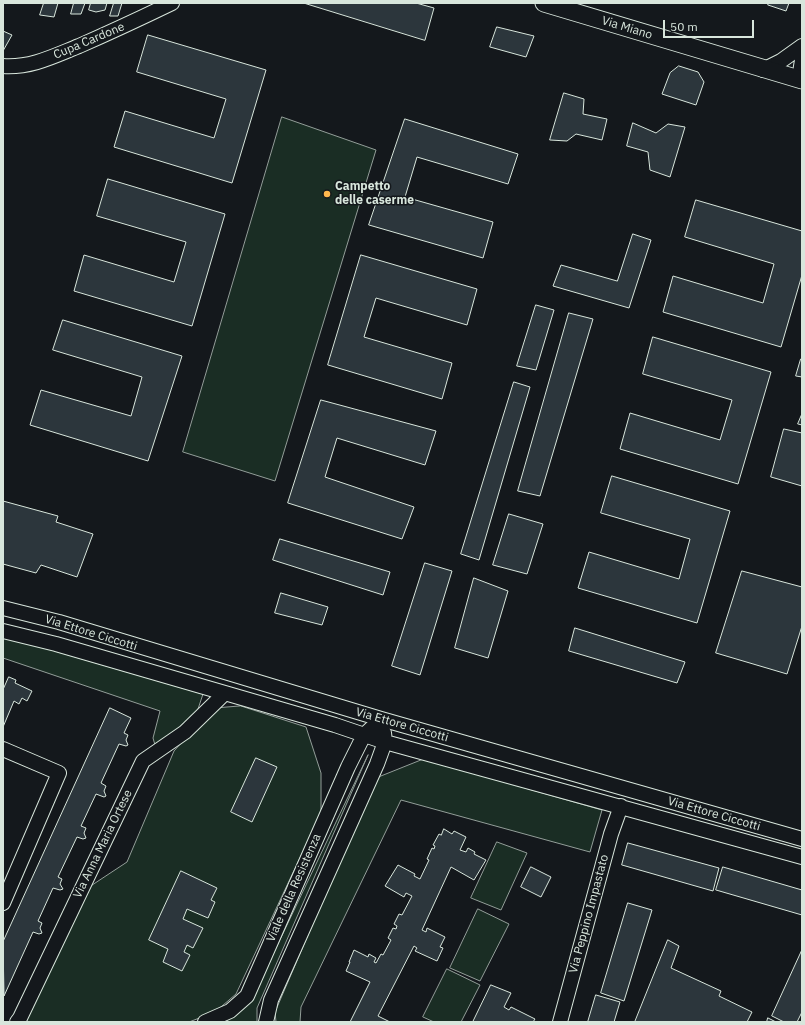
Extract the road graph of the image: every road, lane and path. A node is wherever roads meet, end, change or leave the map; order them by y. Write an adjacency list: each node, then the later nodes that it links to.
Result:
1 (172, 3): 5 (street, Cupa Cardone)
2 (544, 3): 6 (main road, Via Miano)
3 (802, 46): 6 (street)
4 (802, 60): 7 (street)
5 (3, 66)
6 (763, 70): 7 (main road, Via Miano)
7 (801, 80)
8 (3, 608): 11 (street, Via Ettore Ciccotti)
9 (3, 631): 10 (street, Via Ettore Ciccotti)
10 (224, 694): 12 (street, Via Ettore Ciccotti); 19 (street, Via Anna Maria Ortese)
11 (381, 719): 12 (street); 13 (street); 16 (street, Via Ettore Ciccotti)
12 (364, 735): 13 (street, Via Ettore Ciccotti); 20 (street, Viale della Resistenza)
13 (386, 742): 15 (street, Via Ettore Ciccotti); 21 (street, Viale della Resistenza)
14 (3, 749): 18 (street)
15 (621, 806): 17 (street, Via Ettore Ciccotti); 22 (street, Via Peppino Impastato)
16 (802, 839)
17 (802, 857)
18 (3, 903)
19 (17, 1022)
20 (205, 1022)
21 (266, 1022)
22 (560, 1022)

